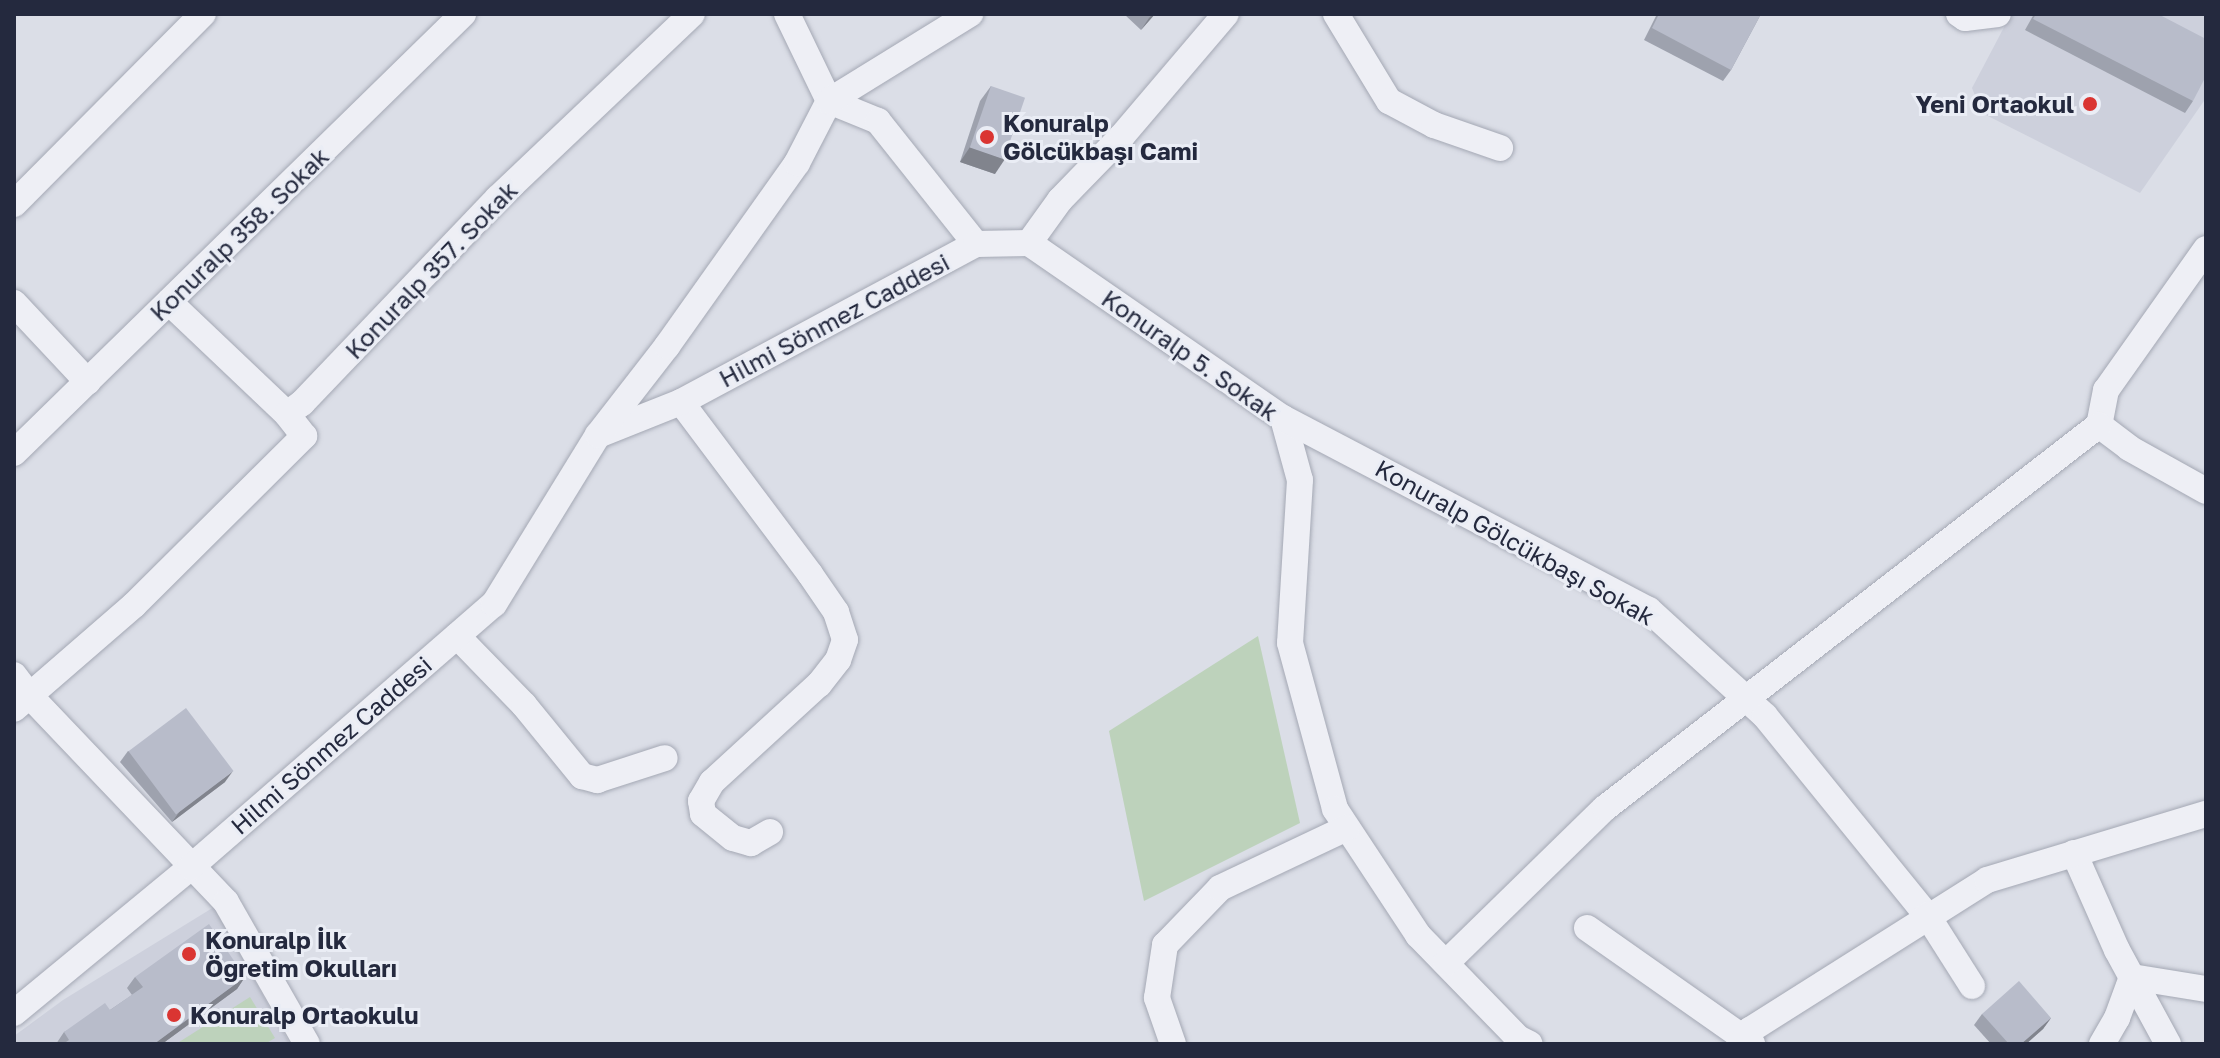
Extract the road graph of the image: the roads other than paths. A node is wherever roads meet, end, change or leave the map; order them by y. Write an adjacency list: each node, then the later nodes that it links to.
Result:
1 (203, 14): 12 (street)
2 (463, 14): 16 (street, Konuralp 358. Sokak)
3 (692, 14): 20 (street, Konuralp 357. Sokak)
4 (787, 14): 10 (street)
5 (970, 14): 10 (street, Hilmi Sönmez Caddesi)
6 (1226, 14): 13 (street)
7 (1336, 14): 11 (street)
8 (1959, 14): 9 (street)
9 (1998, 14)
10 (829, 101): 14 (street); 23 (street, Hilmi Sönmez Caddesi)
11 (1500, 148)
12 (14, 204)
13 (1029, 243): 14 (street, Hilmi Sönmez Caddesi); 21 (street, Konuralp 5. Sokak)
14 (976, 244): 19 (street, Hilmi Sönmez Caddesi)
15 (2206, 249): 22 (street)
16 (169, 302): 18 (street, Konuralp 358. Sokak); 20 (street)
17 (14, 303): 18 (street)
18 (88, 382): 24 (street, Konuralp 358. Sokak)
19 (681, 402): 23 (street, Hilmi Sönmez Caddesi); 33 (street)
20 (287, 414): 29 (street)
21 (1283, 418): 28 (street, Konuralp Gölcükbaşı Sokak); 32 (street, Konuralp 5. Sokak)
22 (2099, 425): 25 (street); 28 (street)
23 (598, 435): 26 (street, Hilmi Sönmez Caddesi)
24 (14, 453)
25 (2206, 491)
26 (457, 636): 30 (street); 35 (street, Hilmi Sönmez Caddesi)
27 (14, 675): 29 (street)
28 (1746, 699): 36 (street, Konuralp Gölcükbaşı Sokak); 38 (street)
29 (22, 703): 35 (street)
30 (665, 758)
31 (2206, 814): 34 (street)
32 (1347, 828): 38 (street, Konuralp 5. Sokak); 45 (street)
33 (770, 832)
34 (2074, 853): 36 (street); 39 (street)
35 (191, 867): 42 (street, Hilmi Sönmez Caddesi); 44 (street)
36 (1927, 915): 40 (street, Konuralp Gölcükbaşı Sokak); 43 (street)
37 (1587, 928): 43 (street)
38 (1446, 963): 46 (street, Konuralp 5. Sokak)
39 (2132, 977): 41 (street); 47 (street); 48 (street)
40 (1972, 986)
41 (2206, 989)
42 (14, 1013)
43 (1746, 1042)
44 (307, 1044)
45 (1173, 1044)
46 (1530, 1044)
47 (2102, 1044)
48 (2168, 1044)

